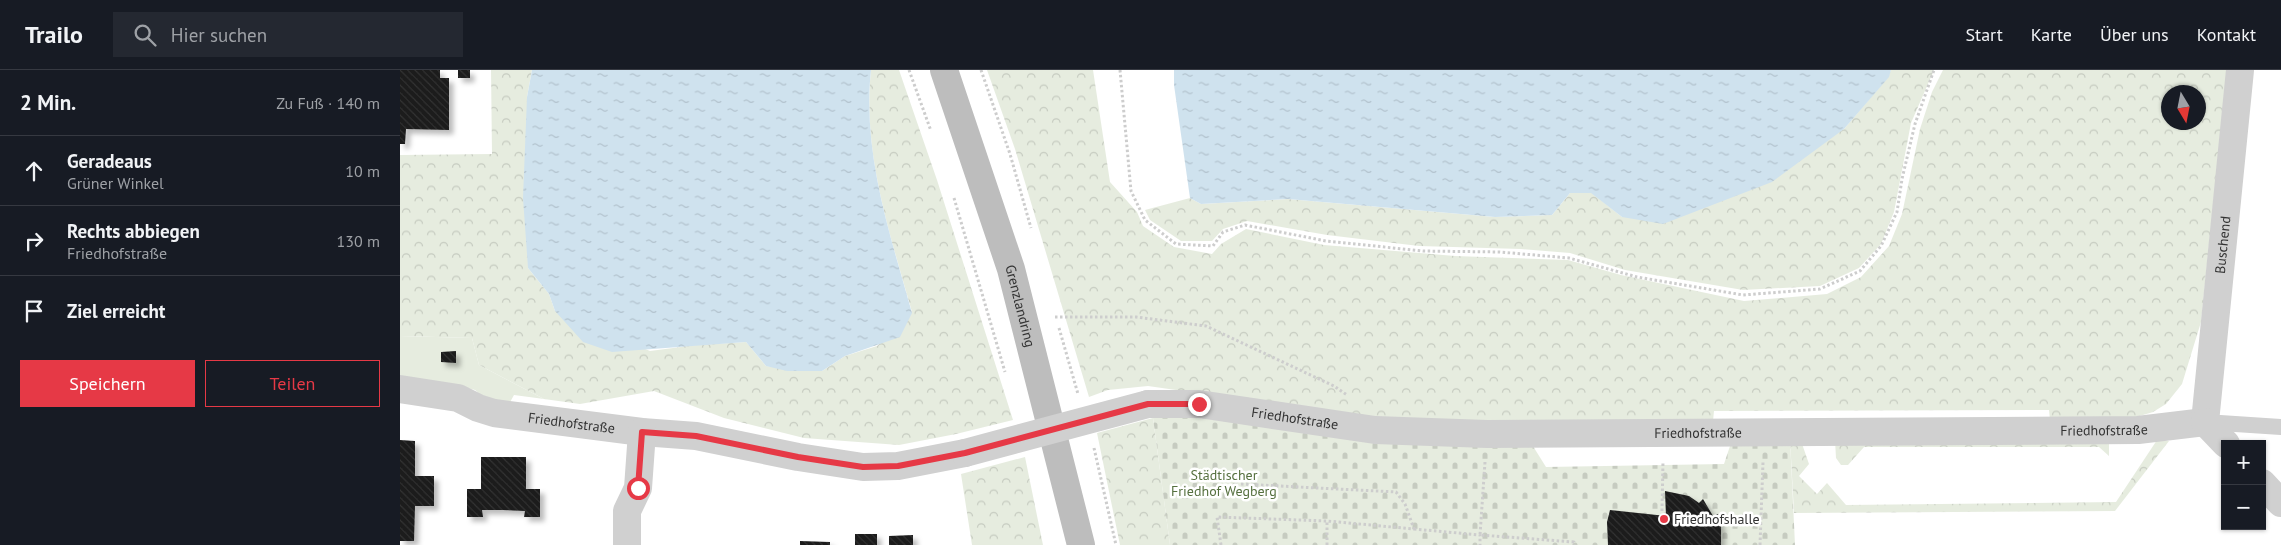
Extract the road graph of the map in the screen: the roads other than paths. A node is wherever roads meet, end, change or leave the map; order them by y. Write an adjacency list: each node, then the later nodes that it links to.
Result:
1 (944, 70): 11 (main road, Grenzlandring)
2 (2240, 70): 4 (street, Buschend)
3 (400, 389): 6 (street, Friedhofstraße)
4 (2205, 422): 5 (lane); 6 (street, Friedhofstraße, bridge); 7 (street)
5 (2281, 427)
6 (642, 432): 10 (street)
7 (2222, 440)
8 (2264, 485): 9 (street)
9 (2281, 503)
10 (626, 545)
11 (1081, 545)

